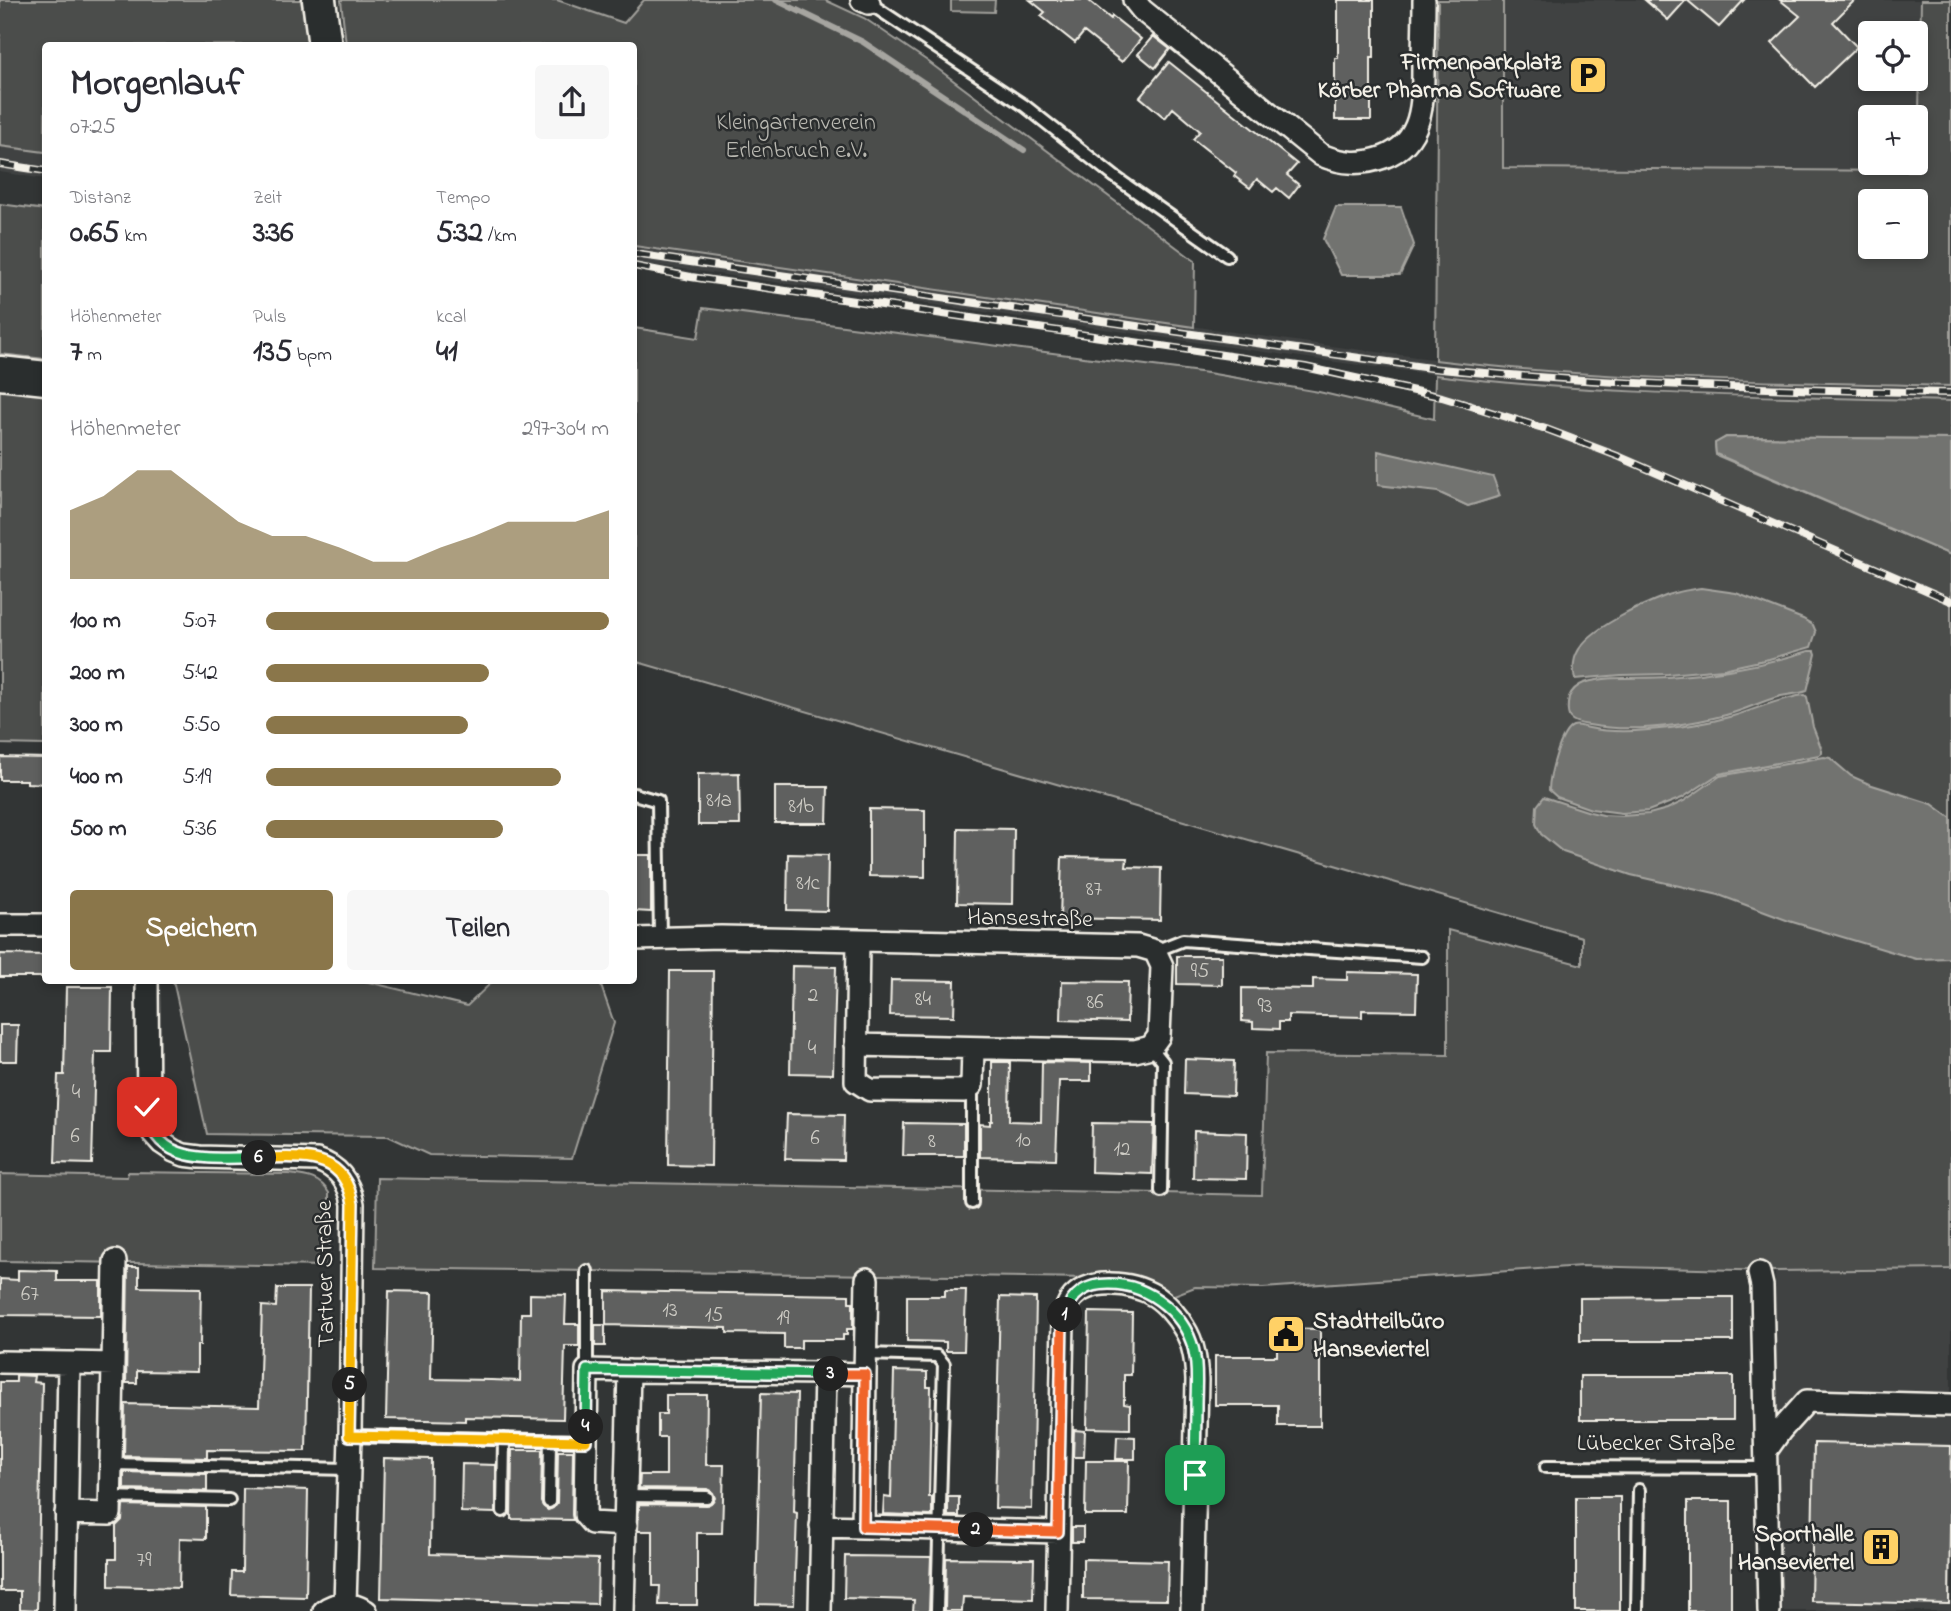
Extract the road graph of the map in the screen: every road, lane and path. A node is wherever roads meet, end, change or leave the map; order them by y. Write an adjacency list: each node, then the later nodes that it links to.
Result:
1 (319, 0): 5 (street)
2 (1134, 0): 3 (street)
3 (1424, 0)
4 (865, 2): 6 (lane)
5 (324, 42)
6 (1227, 256)
7 (0, 373): 8 (street)
8 (42, 378)
9 (637, 795): 12 (lane)
10 (0, 925): 11 (street)
11 (42, 925)
12 (660, 938): 13 (street, Hansestraße); 14 (street, Hansestraße)
13 (637, 939)
14 (858, 940): 15 (street, Hansestraße); 18 (street)
15 (1155, 951): 16 (lane, Hansestraße); 19 (street)
16 (1422, 957)
17 (147, 984): 36 (street, Tartuer Straße)
18 (856, 1045): 20 (street); 21 (street)
19 (1151, 1047): 20 (street); 22 (lane)
20 (973, 1048): 21 (street)
21 (972, 1085): 23 (lane)
22 (1161, 1191)
23 (972, 1203)
24 (115, 1261): 30 (street)
25 (587, 1271): 32 (lane)
26 (1759, 1273): 40 (street, Lübecker Straße)
27 (867, 1279): 31 (street)
28 (0, 1362): 29 (street)
29 (69, 1363): 30 (street); 51 (street)
30 (113, 1364): 41 (street)
31 (866, 1364): 34 (street); 54 (street); 55 (lane)
32 (587, 1370): 33 (street); 39 (street)
33 (629, 1371): 34 (street); 45 (street)
34 (825, 1373): 53 (street)
35 (1951, 1405): 40 (street, Lübecker Straße)
36 (349, 1436): 37 (lane); 43 (street, Tartuer Straße)
37 (505, 1439): 38 (lane); 50 (lane)
38 (550, 1440): 39 (lane); 49 (lane)
39 (586, 1441): 52 (street)
40 (1766, 1460): 42 (lane, Lübecker Straße); 67 (street, Lübecker Straße)
41 (111, 1464): 43 (lane); 46 (street)
42 (1546, 1467)
43 (349, 1469): 57 (street, Tartuer Straße)
44 (1639, 1490): 66 (lane, Lübecker Straße)
45 (627, 1496): 47 (lane); 52 (street)
46 (110, 1497): 48 (lane); 51 (street)
47 (707, 1497)
48 (229, 1500)
49 (549, 1502)
50 (503, 1511)
51 (66, 1513): 59 (street)
52 (626, 1525): 62 (street)
53 (821, 1526): 54 (street); 63 (street)
54 (863, 1527): 55 (street)
55 (940, 1529): 56 (street); 58 (lane)
56 (1058, 1532): 64 (street); 65 (street)
57 (345, 1604): 60 (street); 61 (street)
58 (937, 1610)
59 (65, 1611)
60 (324, 1611)
61 (366, 1611)
62 (623, 1611)
63 (820, 1611)
64 (1057, 1611)
65 (1192, 1611)
66 (1637, 1611)
67 (1769, 1611)

